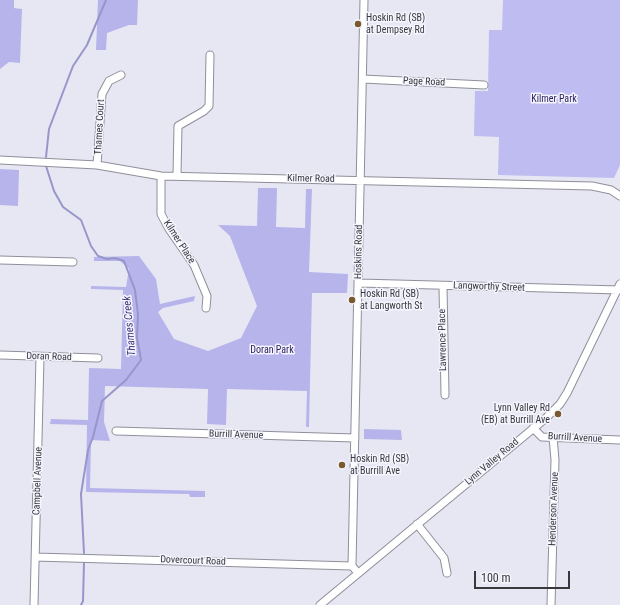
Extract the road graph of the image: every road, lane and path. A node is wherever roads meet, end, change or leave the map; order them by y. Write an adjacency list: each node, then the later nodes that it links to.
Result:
1 (364, 0): 4 (street, Hoskins Road)
2 (210, 55): 9 (street)
3 (120, 75): 7 (street, Thames Court)
4 (363, 79): 5 (street, Page Road); 10 (street, Hoskins Road)
5 (484, 85)
6 (0, 160): 7 (street, Kilmer Road)
7 (97, 165): 8 (street, Kilmer Road)
8 (161, 176): 9 (street, Kilmer Road); 17 (street, Kilmer Place)
9 (177, 176): 10 (street, Kilmer Road)
10 (361, 180): 11 (street, Kilmer Road); 14 (street, Hoskins Road)
11 (620, 196)
12 (0, 260): 13 (street)
13 (73, 262)
14 (359, 283): 15 (street, Langworthy Street); 25 (street, Hoskins Road)
15 (443, 286): 16 (street, Langworthy Street); 21 (street, Lawrence Place)
16 (619, 288): 22 (street, Lynn Valley Road)
17 (206, 308)
18 (0, 355): 19 (street, Doran Road)
19 (40, 356): 20 (street, Doran Road); 28 (street, Campbell Avenue)
20 (98, 358)
21 (445, 395)
22 (533, 428): 24 (street, Burrill Avenue); 27 (street, Lynn Valley Road)
23 (116, 431): 25 (street, Burrill Avenue)
24 (553, 437): 26 (street, Burrill Avenue); 34 (street, Henderson Avenue)
25 (355, 438): 29 (street, Hoskins Road)
26 (620, 440)
27 (417, 524): 30 (street, Lynn Valley Road); 31 (street)
28 (35, 557): 29 (street, Dovercourt Road); 32 (street, Campbell Avenue)
29 (352, 566): 30 (street)
30 (358, 573): 33 (street, Lynn Valley Road)
31 (447, 573)
32 (34, 605)
33 (320, 605)
34 (551, 605)

